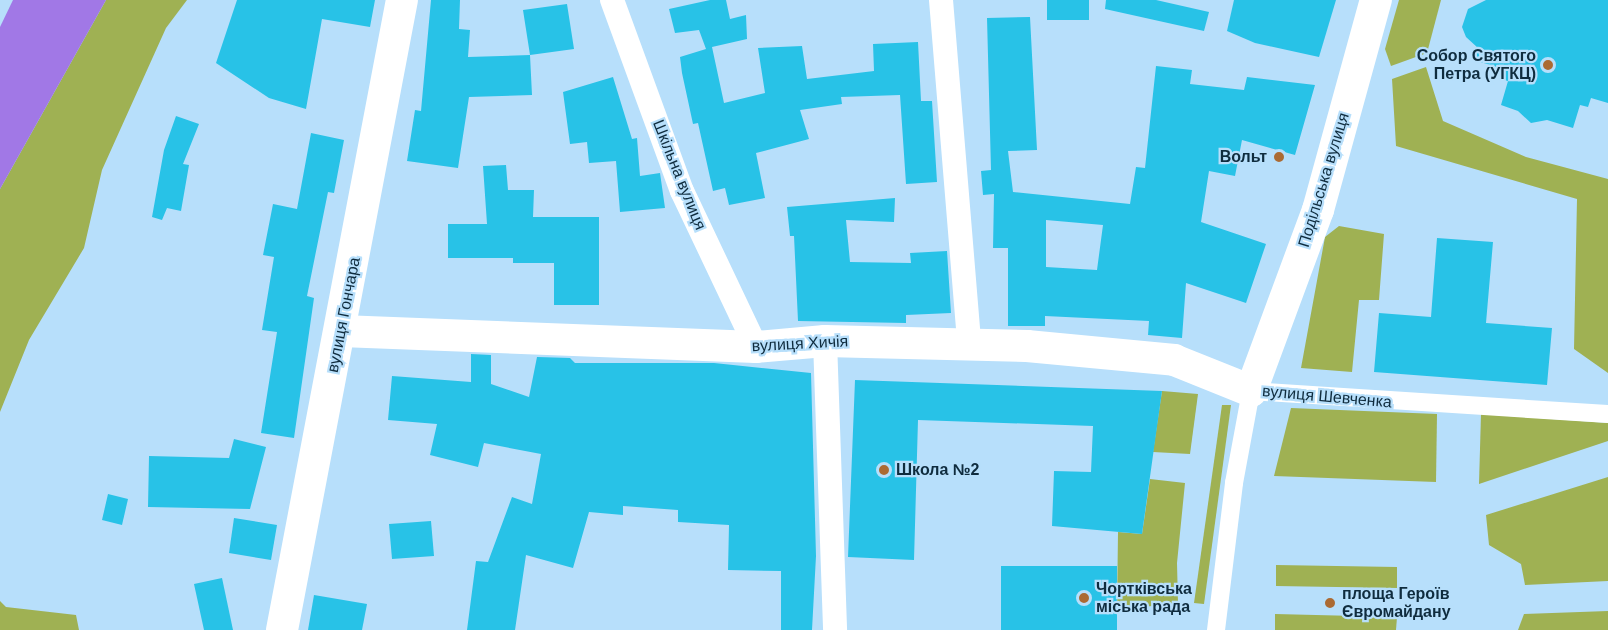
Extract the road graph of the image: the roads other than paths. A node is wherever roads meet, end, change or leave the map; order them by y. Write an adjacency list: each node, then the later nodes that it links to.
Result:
1 (402, 0): 5 (street, вулиця Гончара)
2 (612, 0): 8 (street, Шкільна вулиця)
3 (941, 0): 7 (street)
4 (1376, 0): 9 (street, Подільська вулиця)
5 (342, 332): 8 (street, вулиця Хичія); 11 (street, вулиця Гончара)
6 (825, 341): 7 (street, вулиця Хичія); 8 (street, вулиця Хичія); 12 (street)
7 (969, 344): 9 (street, вулиця Хичія)
8 (756, 347)
9 (1251, 391): 10 (street, вулиця Шевченка); 13 (street, вулиця Шевченка)
10 (1608, 414)
11 (282, 630)
12 (835, 630)
13 (1216, 630)

